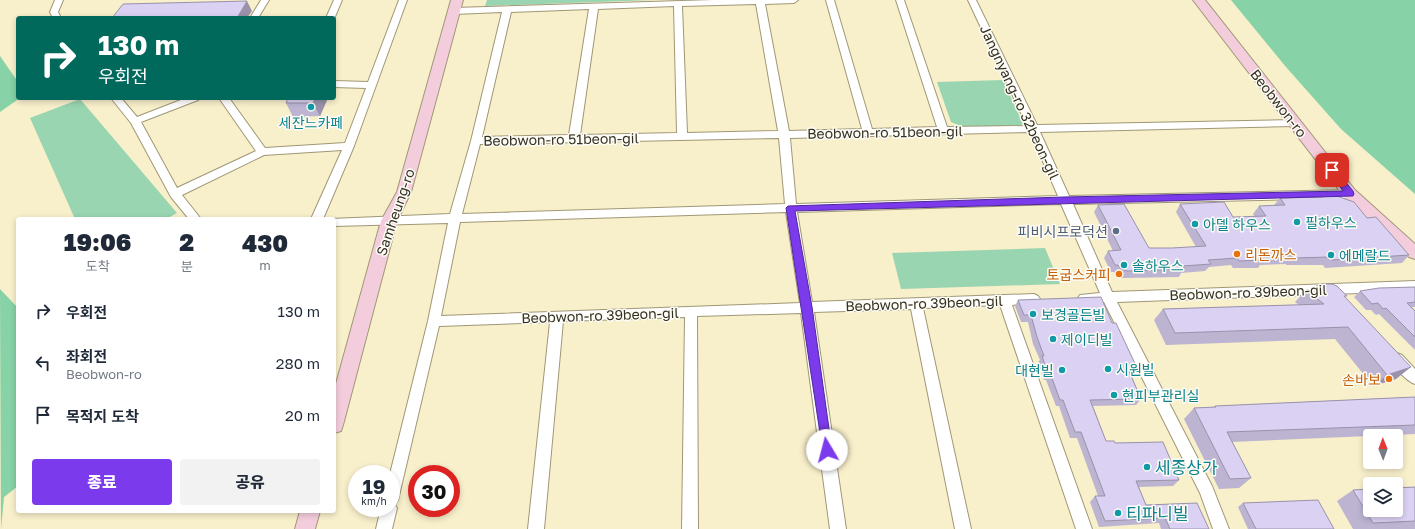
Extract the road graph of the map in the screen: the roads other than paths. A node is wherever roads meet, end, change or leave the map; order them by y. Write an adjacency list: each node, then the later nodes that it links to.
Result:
1 (59, 0): 15 (street)
2 (265, 0): 16 (street)
3 (338, 0): 17 (street)
4 (403, 0): 19 (street)
5 (794, 0): 10 (street)
6 (830, 0): 27 (street)
7 (900, 0): 26 (street)
8 (972, 0): 25 (street, Jangnyang-ro 32beon-gil)
9 (1199, 0): 24 (main road, Beobwon-ro)
10 (760, 1): 11 (street); 28 (street)
11 (678, 4): 13 (street); 29 (street)
12 (456, 6): 14 (street); 41 (main road, Samheung-ro)
13 (594, 7): 14 (street); 30 (street)
14 (507, 10): 31 (street)
15 (56, 16)
16 (255, 16)
17 (331, 16)
18 (336, 84): 19 (street)
19 (372, 85): 32 (street)
20 (118, 100): 23 (street)
21 (190, 100): 23 (street)
22 (225, 100): 33 (street)
23 (135, 121): 34 (street)
24 (1294, 123): 25 (street, Beobwon-ro 51beon-gil); 35 (main road, Beobwon-ro)
25 (1034, 129): 26 (street, Beobwon-ro 51beon-gil); 36 (street, Jangnyang-ro 32beon-gil)
26 (943, 131): 27 (street, Beobwon-ro 51beon-gil)
27 (868, 132): 28 (street, Beobwon-ro 51beon-gil)
28 (784, 134): 29 (street, Beobwon-ro 51beon-gil); 37 (street)
29 (682, 136): 30 (street, Beobwon-ro 51beon-gil)
30 (574, 139): 31 (street, Beobwon-ro 51beon-gil)
31 (476, 141): 40 (street)
32 (349, 146): 33 (street); 39 (street)
33 (262, 152): 34 (street)
34 (175, 194): 38 (street)
35 (1350, 194): 36 (street); 43 (main road, Beobwon-ro)
36 (1064, 200): 37 (street); 45 (street, Jangnyang-ro 32beon-gil)
37 (791, 208): 40 (street); 50 (street)
38 (193, 217)
39 (317, 217)
40 (455, 218): 41 (street); 53 (street)
41 (389, 221): 42 (street); 56 (main road, Samheung-ro)
42 (336, 222)
43 (1415, 253)
44 (1415, 286): 45 (street, Beobwon-ro 39beon-gil)
45 (1108, 297): 46 (street, Beobwon-ro 39beon-gil); 67 (street, Jangnyang-ro 32beon-gil)
46 (1071, 298)
47 (1049, 299): 48 (street, Beobwon-ro 39beon-gil)
48 (1004, 300): 49 (street, Beobwon-ro 39beon-gil); 66 (street)
49 (916, 304): 50 (street, Beobwon-ro 39beon-gil); 65 (street)
50 (807, 307): 51 (street, Beobwon-ro 39beon-gil); 64 (street)
51 (690, 312): 52 (street, Beobwon-ro 39beon-gil); 63 (street)
52 (557, 316): 53 (street, Beobwon-ro 39beon-gil); 62 (street)
53 (434, 321): 57 (street)
54 (1396, 358): 55 (street)
55 (1415, 378)
56 (336, 418)
57 (399, 465)
58 (309, 513): 60 (main road)
59 (387, 517): 61 (street)
60 (305, 529)
61 (384, 529)
62 (536, 529)
63 (690, 529)
64 (838, 529)
65 (963, 529)
66 (1084, 529)
67 (1222, 529)

